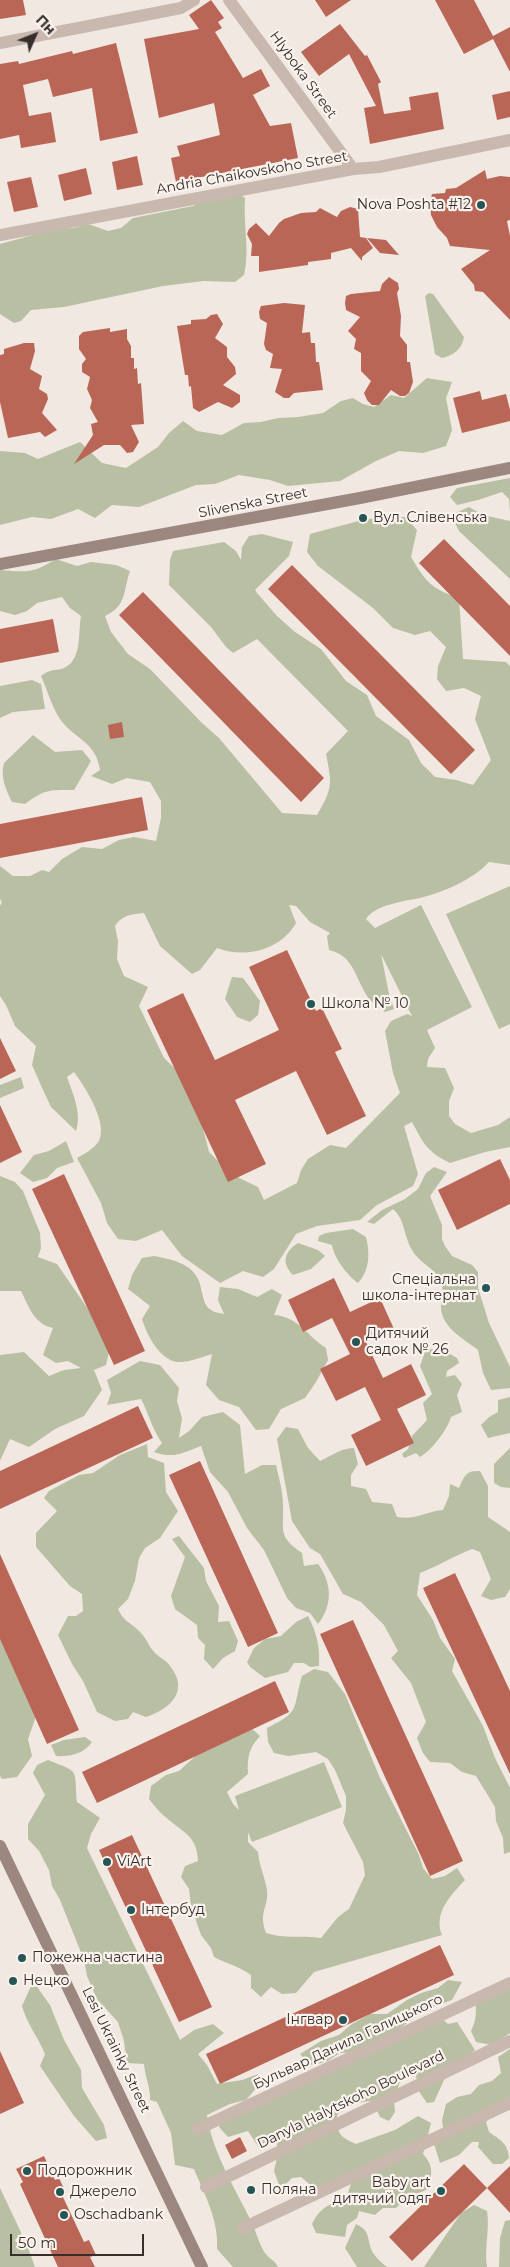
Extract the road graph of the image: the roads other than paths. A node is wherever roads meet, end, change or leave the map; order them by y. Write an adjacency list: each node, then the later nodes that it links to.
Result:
1 (194, 0): 3 (street)
2 (229, 0): 5 (street, Hlyboka Street)
3 (0, 43)
4 (510, 140): 5 (street, Andria Chaikovskoho Street)
5 (353, 169): 6 (street, Andria Chaikovskoho Street)
6 (0, 235)
7 (510, 468): 8 (main road, Slivenska Street)
8 (0, 564)
9 (0, 1846): 16 (main road, Lesi Ukrainky Street)
10 (510, 1983): 13 (street, Бульвар Данила Галицького)
11 (510, 2040): 14 (street, Danyla Halytskoho Boulevard)
12 (510, 2103): 15 (street)
13 (198, 2129)
14 (206, 2187)
15 (243, 2228)
16 (202, 2267)

